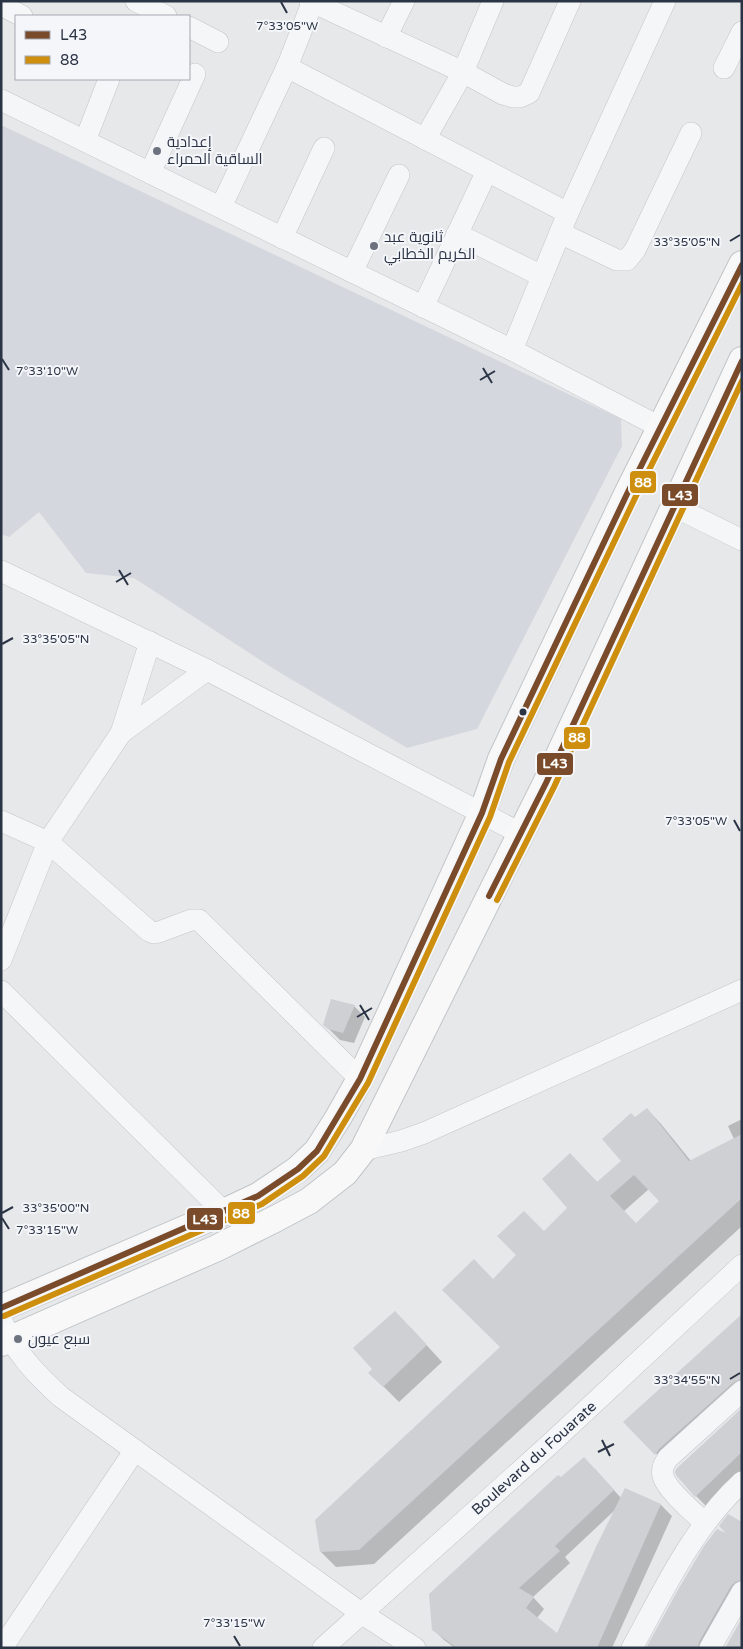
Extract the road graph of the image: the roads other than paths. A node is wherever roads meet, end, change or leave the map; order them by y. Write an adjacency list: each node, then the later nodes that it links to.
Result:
1 (404, 1): 12 (street)
2 (493, 1): 16 (street)
3 (570, 1): 16 (street)
4 (665, 1): 28 (street)
5 (312, 2): 12 (street); 14 (street)
6 (1, 5): 8 (street)
7 (141, 6): 9 (street)
8 (20, 15)
9 (164, 15)
10 (190, 28): 13 (street)
11 (742, 32): 15 (street)
12 (386, 37): 16 (street)
13 (218, 42)
14 (288, 67): 21 (street); 27 (street)
15 (724, 68)
16 (463, 72): 21 (street)
17 (194, 74): 25 (street)
18 (109, 80): 22 (street)
19 (1, 100): 22 (street)
20 (691, 133): 29 (street)
21 (425, 139): 24 (street)
22 (85, 141): 25 (street)
23 (324, 148): 31 (street)
24 (487, 171): 28 (street); 30 (street)
25 (150, 173): 27 (street)
26 (399, 175): 33 (street)
27 (221, 207): 31 (street)
28 (568, 213): 29 (street)
29 (560, 233): 34 (street)
30 (457, 234): 34 (street); 35 (street)
31 (282, 238): 33 (street)
32 (742, 264): 38 (main road)
33 (352, 272): 35 (street)
34 (542, 276): 36 (street)
35 (423, 307): 36 (street)
36 (512, 350): 38 (street)
37 (742, 360): 39 (main road)
38 (660, 427): 45 (main road)
39 (673, 506): 40 (street); 47 (main road)
40 (742, 540)
41 (1, 571): 42 (street)
42 (150, 642): 43 (street); 44 (street)
43 (207, 670): 44 (street); 45 (street)
44 (121, 733): 48 (street)
45 (482, 813): 47 (street); 52 (main road)
46 (1, 821): 48 (street)
47 (520, 833): 53 (main road)
48 (48, 842): 49 (street); 52 (street)
49 (1, 960)
50 (742, 990): 53 (street)
51 (1, 991): 54 (street)
52 (360, 1079): 54 (main road)
53 (363, 1150): 57 (main road)
54 (224, 1212): 56 (main road)
55 (742, 1264): 63 (street, Boulevard du Fouarate)
56 (1, 1308)
57 (4, 1334): 59 (street)
58 (742, 1391): 61 (street)
59 (135, 1450): 63 (street); 64 (street)
60 (742, 1482): 61 (street)
61 (705, 1523): 67 (street)
62 (742, 1592): 68 (street)
63 (361, 1614): 65 (street, Boulevard du Fouarate); 66 (street)
64 (2, 1648)
65 (323, 1648)
66 (415, 1648)
67 (632, 1648)
68 (710, 1648)

